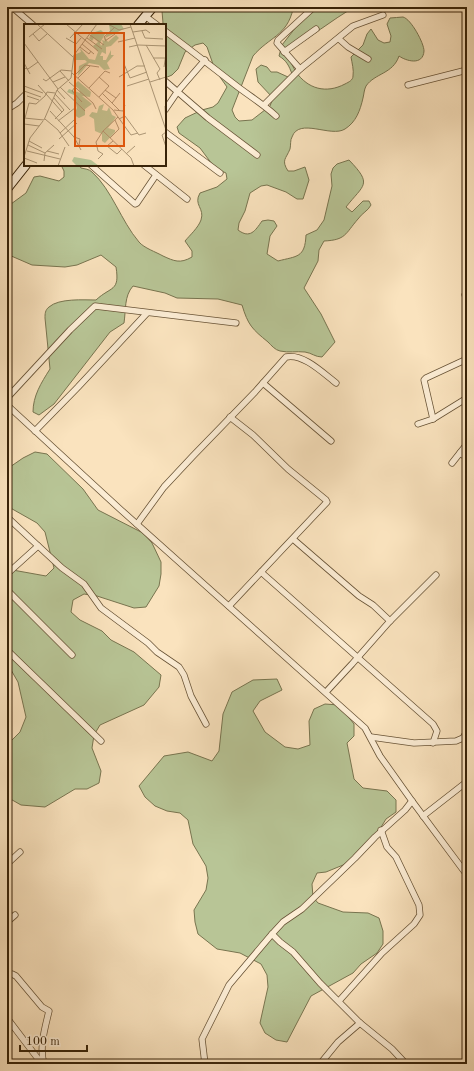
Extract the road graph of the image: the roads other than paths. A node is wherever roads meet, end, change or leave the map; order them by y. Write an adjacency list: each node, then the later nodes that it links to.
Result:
1 (12, 7): 6 (street)
2 (153, 7): 5 (main road)
3 (314, 7): 12 (street)
4 (383, 15): 11 (street)
5 (145, 16): 7 (main road); 8 (street)
6 (32, 24)
7 (139, 24)
8 (156, 24)
9 (316, 29): 12 (street)
10 (166, 32): 14 (street)
11 (339, 39): 13 (street); 15 (street)
12 (284, 52): 15 (street)
13 (368, 59)
14 (205, 60): 19 (street); 21 (street)
15 (300, 70): 21 (street)
16 (467, 70): 18 (street)
17 (166, 82): 19 (street)
18 (408, 85)
19 (178, 92): 23 (street); 26 (street)
20 (24, 95): 22 (street)
21 (264, 105): 24 (street)
22 (7, 106)
23 (166, 109)
24 (276, 116)
25 (166, 133): 30 (street)
26 (257, 155)
27 (25, 166): 32 (main road)
28 (92, 166): 31 (street)
29 (145, 166): 31 (street)
30 (220, 173)
31 (156, 175): 33 (street)
32 (7, 189)
33 (187, 199)
34 (147, 313): 35 (street); 39 (street); 45 (street)
35 (236, 323)
36 (467, 359): 43 (street)
37 (263, 383): 38 (street); 42 (street); 46 (street)
38 (336, 383)
39 (7, 398)
40 (467, 398): 43 (street)
41 (7, 405): 45 (street)
42 (230, 417): 52 (street); 53 (street)
43 (433, 419): 44 (street)
44 (418, 424)
45 (35, 431): 52 (street)
46 (331, 441)
47 (467, 444): 48 (street)
48 (460, 453): 49 (street); 50 (street)
49 (467, 458)
50 (452, 463)
51 (7, 517): 54 (street)
52 (137, 524): 59 (street)
53 (293, 539): 55 (street); 60 (street)
54 (38, 546): 56 (street); 65 (street)
55 (261, 572): 59 (street); 63 (street)
56 (7, 574)
57 (436, 575): 60 (street)
58 (7, 590): 62 (street)
59 (229, 606): 64 (street)
60 (390, 621): 63 (street)
61 (7, 650): 68 (street)
62 (72, 655)
63 (358, 658): 64 (street); 69 (street)
64 (326, 692): 67 (street)
65 (206, 724)
66 (467, 731): 69 (street)
67 (371, 737): 69 (street); 71 (street)
68 (101, 741)
69 (433, 742)
70 (467, 784): 72 (street)
71 (412, 801): 72 (street); 73 (street)
72 (423, 816): 76 (street)
73 (382, 830): 79 (street); 81 (street)
74 (20, 852): 75 (street)
75 (7, 864)
76 (467, 876)
77 (15, 915): 78 (street)
78 (7, 922)
79 (272, 934): 81 (street); 85 (street)
80 (7, 975): 84 (street)
81 (339, 1002): 83 (street)
82 (7, 1018): 84 (street)
83 (360, 1023): 86 (street); 87 (street)
84 (43, 1064)
85 (205, 1064)
86 (320, 1064)
87 (406, 1064)

